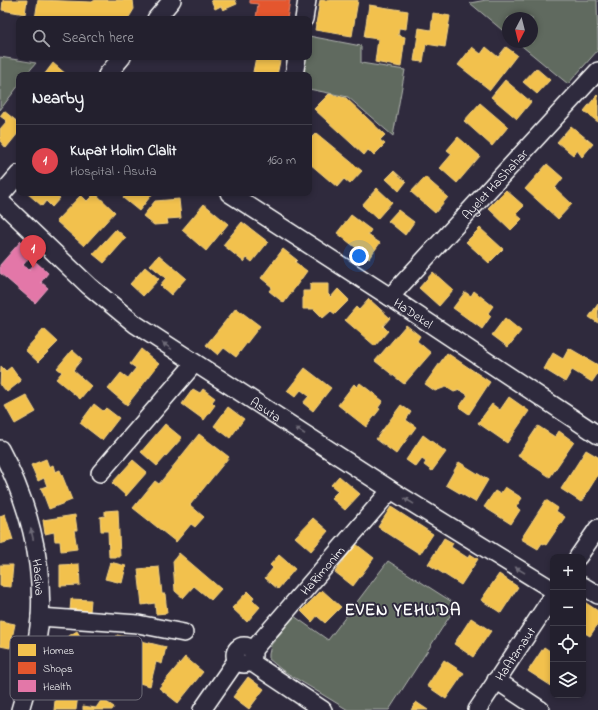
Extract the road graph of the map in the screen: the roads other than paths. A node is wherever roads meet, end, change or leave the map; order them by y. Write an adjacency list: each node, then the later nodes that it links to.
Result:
1 (307, 0): 2 (street)
2 (304, 16)
3 (120, 60): 6 (street)
4 (296, 60): 7 (street)
5 (598, 71): 12 (street, Ayelet HaShahar)
6 (110, 72)
7 (294, 72)
8 (16, 177): 9 (street)
9 (0, 196)
10 (234, 196): 12 (street, HaDekel)
11 (0, 201): 13 (street, Asuta, one-way to 11)
12 (390, 297): 14 (street, HaDekel)
13 (194, 364): 16 (street); 17 (street, Asuta, one-way to 13)
14 (598, 435)
15 (0, 449): 24 (street, HaGiva, one-way to 15)
16 (100, 473)
17 (391, 490): 20 (street, Asuta, one-way to 17); 27 (street, HaRimonim)
18 (598, 528): 19 (street)
19 (580, 554)
20 (550, 588)
21 (586, 588): 22 (street)
22 (598, 595)
23 (550, 600): 28 (street, HaAtzmaut)
24 (40, 618): 25 (street); 26 (street, HaGiva)
25 (184, 633)
26 (37, 636)
27 (246, 658): 31 (street, HaRimonim); 32 (street)
28 (496, 680): 33 (street, HaAtzmaut); 34 (street)
29 (23, 700): 30 (street, HaGiva)
30 (20, 710)
31 (202, 710)
32 (323, 710)
33 (477, 710)
34 (541, 710)

